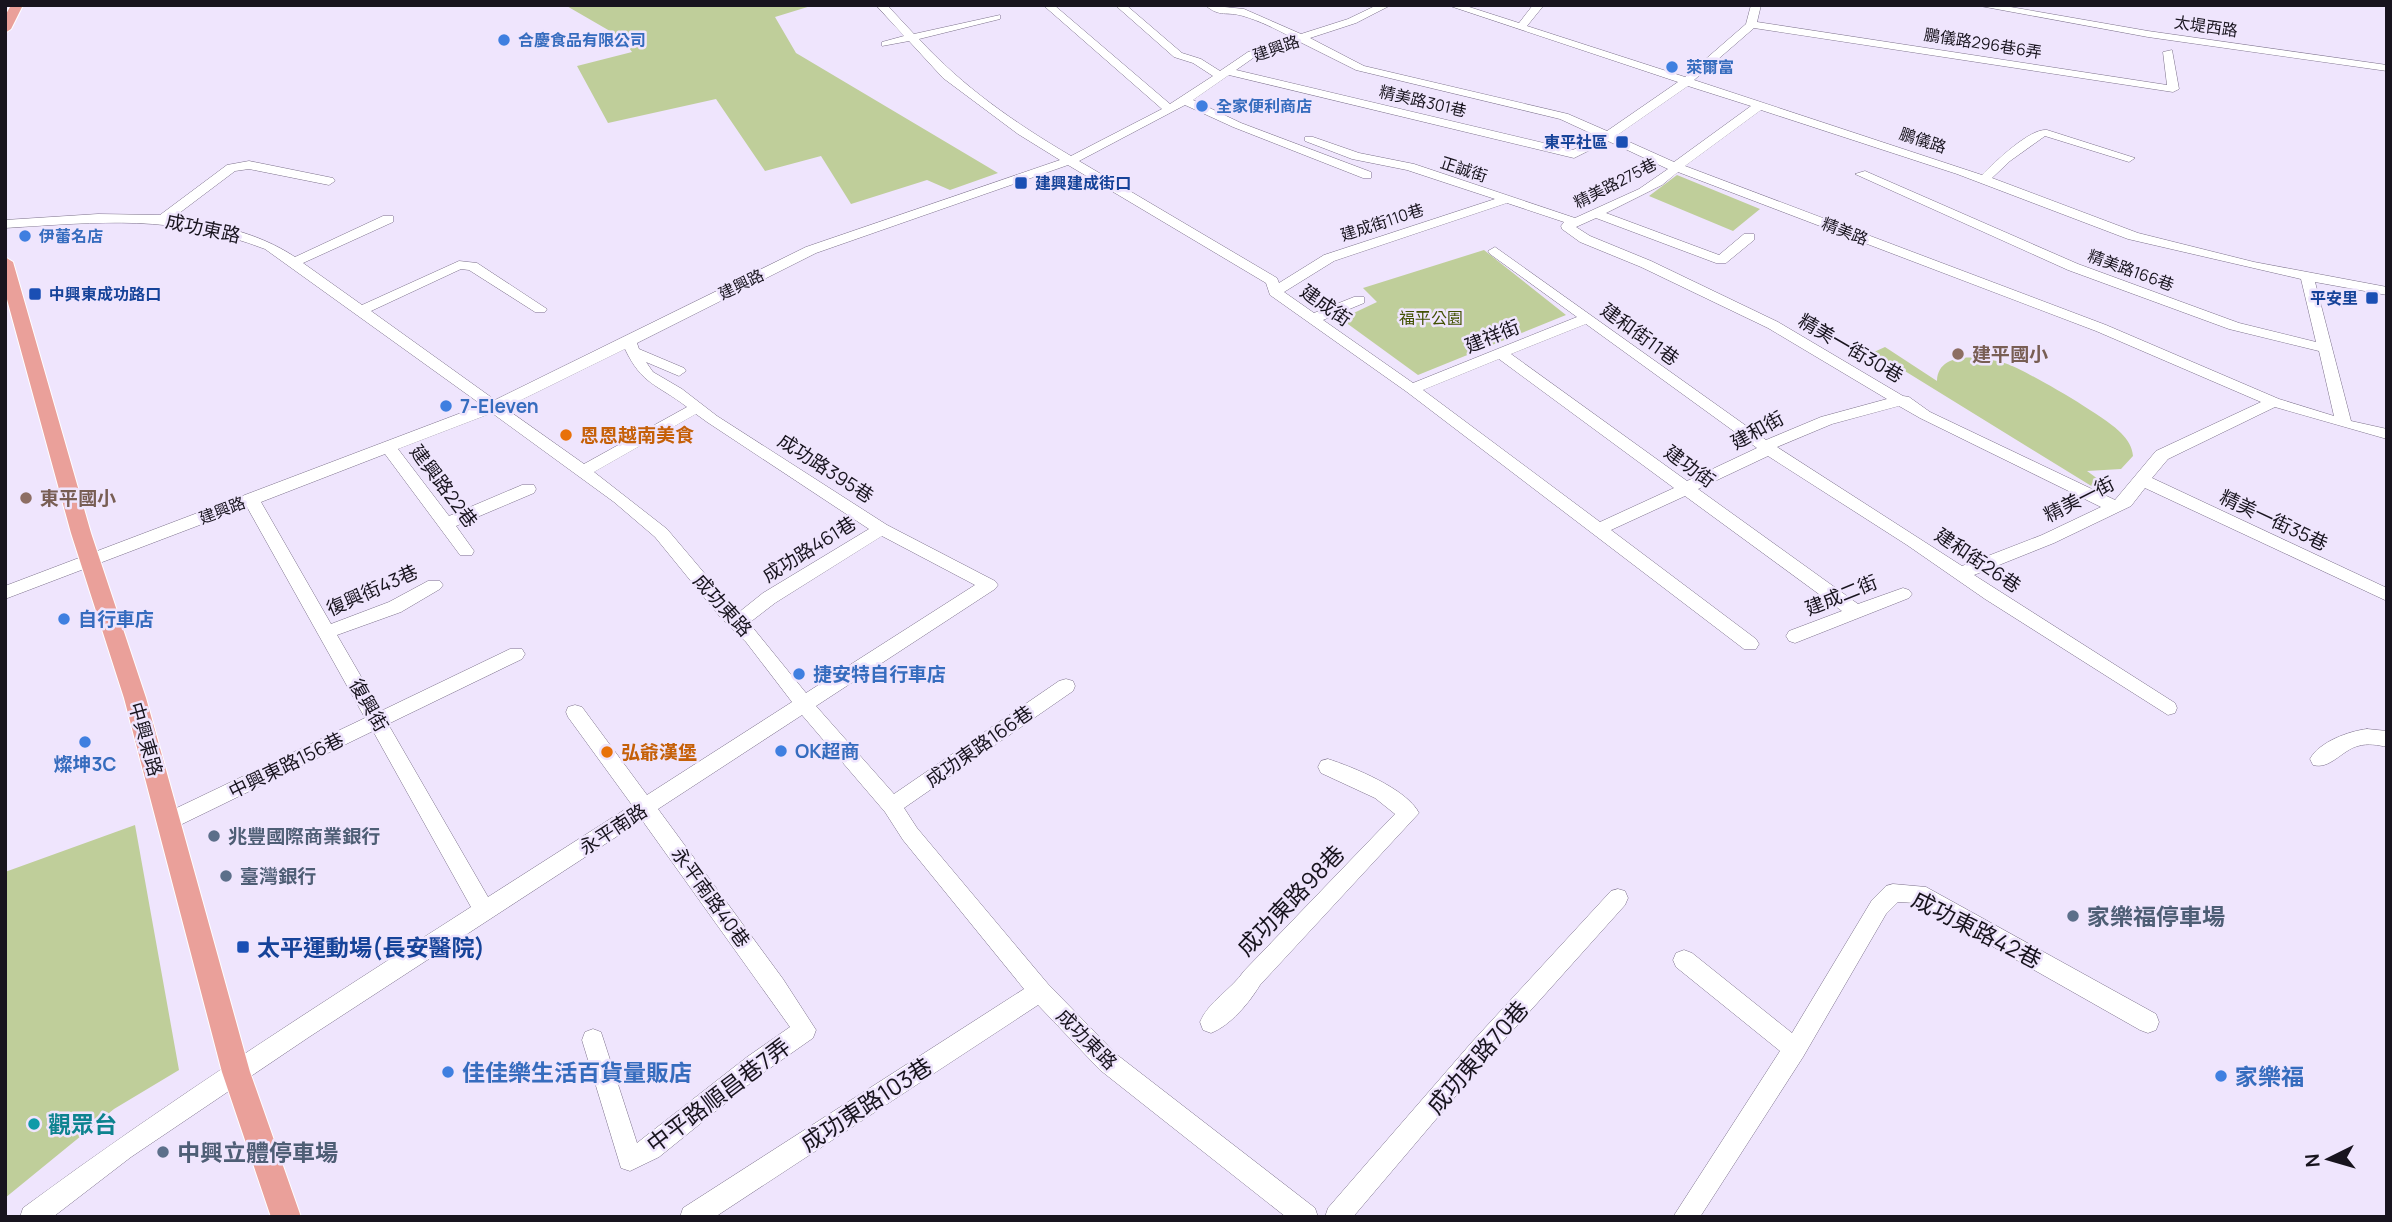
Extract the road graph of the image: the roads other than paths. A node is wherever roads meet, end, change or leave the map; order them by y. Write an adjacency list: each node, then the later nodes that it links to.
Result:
1 (17, 5): 14 (main road)
2 (881, 5): 15 (street, 建成街)
3 (1048, 5): 24 (street)
4 (1120, 5): 20 (street, 精美路301巷)
5 (1210, 5): 16 (street, 精美路)
6 (1386, 5): 16 (street, 建興路)
7 (1452, 5): 13 (street, 鵬儀路)
8 (1539, 5): 13 (street)
9 (1756, 5): 12 (street)
10 (1980, 5): 19 (street, 太堤西路)
11 (996, 17): 15 (street)
12 (1751, 23): 18 (street, 鵬儀路296巷6弄); 21 (street, 精美路301巷)
13 (1521, 27): 21 (street, 鵬儀路)
14 (5, 29)
15 (912, 38): 17 (street); 29 (street, 建成街)
16 (1302, 39): 20 (street, 建興路); 25 (street, 精美路)
17 (886, 44)
18 (2168, 52)
19 (2387, 68)
20 (1226, 74): 22 (street, 建興路); 25 (street, 精美路301巷)
21 (1687, 81): 23 (street, 鵬儀路); 25 (street, 精美路301巷)
22 (1185, 101): 24 (street, 建興路); 30 (street)
23 (1760, 105): 31 (street, 精美路275巷); 34 (street, 鵬儀路)
24 (1169, 109): 29 (street, 建興路)
25 (1606, 137): 31 (street, 精美路)
26 (1309, 139): 27 (street, 正誠街)
27 (1342, 151): 30 (street); 36 (street, 正誠街)
28 (2129, 158): 34 (street)
29 (1068, 159): 48 (street, 建成街); 54 (street, 建興路)
30 (1328, 160): 33 (street)
31 (1676, 167): 37 (street, 精美路275巷); 60 (street, 精美路)
32 (1861, 174): 55 (street, 精美路166巷)
33 (1367, 176)
34 (1984, 179): 46 (street, 鵬儀路)
35 (329, 181): 38 (street)
36 (1507, 199): 41 (street, 正誠街); 48 (street, 建成街110巷)
37 (1596, 214): 41 (street, 精美路275巷); 42 (street)
38 (163, 219): 40 (street, 成功東路); 45 (street, 成功東路)
39 (388, 219): 45 (street)
40 (5, 224)
41 (1571, 224): 59 (street, 精美一街30巷)
42 (1749, 237)
43 (1495, 251): 53 (street, 建和街11巷)
44 (5, 262): 77 (main road, 中興東路)
45 (294, 262): 51 (street, 成功東路)
46 (2307, 276): 47 (street, 鵬儀路); 55 (street)
47 (2387, 291)
48 (1275, 292): 52 (street, 建成街)
49 (1359, 300): 52 (street)
50 (541, 309): 51 (street)
51 (363, 310): 61 (street, 成功東路)
52 (1313, 319): 58 (street, 建成街)
53 (1586, 319): 56 (street, 建祥街); 66 (street, 建和街11巷)
54 (631, 346): 57 (street); 61 (street, 建興路); 62 (street, 成功路395巷)
55 (2324, 348): 63 (street)
56 (1500, 353): 58 (street, 建祥街); 70 (street, 建功街)
57 (679, 371)
58 (1412, 389): 75 (street, 建成街)
59 (1904, 400): 66 (street, 建和街); 72 (street, 精美一街30巷)
60 (2274, 402): 63 (street, 精美路); 68 (street, 精美一街)
61 (491, 406): 65 (street, 建興路); 67 (street, 成功東路)
62 (696, 408): 67 (street); 74 (street, 成功路395巷)
63 (2344, 424): 64 (street, 精美路)
64 (2387, 434)
65 (388, 446): 71 (street, 建興路); 73 (street, 建興路22巷)
66 (1765, 447): 70 (street, 建和街); 78 (street, 建和街26巷)
67 (583, 471): 85 (street, 成功東路)
68 (2144, 481): 72 (street, 精美一街); 83 (street, 精美一街35巷)
69 (528, 489): 73 (street)
70 (1686, 489): 75 (street, 建和街); 84 (street, 建功街)
71 (251, 499): 77 (street, 建興路); 86 (street, 復興街)
72 (2115, 507): 78 (street, 精美一街)
73 (446, 524): 76 (street, 建興路22巷)
74 (881, 529): 80 (street, 成功路395巷); 85 (street, 成功路461巷)
75 (1599, 529): 88 (street, 建成街)
76 (466, 551)
77 (92, 559): 81 (street, 建興路); 100 (main road, 中興東路)
78 (1961, 574): 92 (street, 建和街26巷)
79 (434, 585): 86 (street, 復興街43巷)
80 (989, 585): 91 (street, 永平南路)
81 (5, 593)
82 (1903, 594): 84 (street, 建成二街)
83 (2387, 595)
84 (1856, 612): 87 (street, 建成二街)
85 (737, 623): 91 (street, 成功東路)
86 (327, 632): 94 (street, 復興街)
87 (1795, 636)
88 (1750, 644)
89 (516, 654): 94 (street, 中興東路156巷)
90 (1066, 686): 98 (street, 成功東路166巷)
91 (805, 705): 98 (street, 成功東路); 99 (street, 永平南路)
92 (2168, 708)
93 (575, 712): 99 (street, 永平南路40巷)
94 (378, 721): 100 (street, 中興東路156巷); 102 (street, 復興街)
95 (2387, 739): 96 (street)
96 (2320, 759)
97 (1328, 767): 105 (street, 成功東路98巷)
98 (892, 806): 104 (street, 成功東路)
99 (646, 807): 102 (street, 永平南路); 107 (street, 永平南路40巷)
100 (169, 821): 110 (main road, 中興東路)
101 (1618, 898): 116 (street, 成功東路70巷)
102 (485, 912): 110 (street, 永平南路)
103 (1684, 960): 109 (street)
104 (1040, 991): 114 (street, 成功東路103巷); 115 (street, 成功東路)
105 (1211, 1022)
106 (2148, 1022): 109 (street, 成功東路42巷)
107 (805, 1030): 108 (street, 中平路順昌巷7弄)
108 (593, 1040)
109 (1795, 1049): 111 (street, 成功東路42巷)
110 (236, 1072): 112 (street, 永平南路); 113 (main road, 中興東路)
111 (1693, 1214)
112 (33, 1217)
113 (286, 1217)
114 (692, 1217)
115 (1306, 1217)
116 (1337, 1217)

